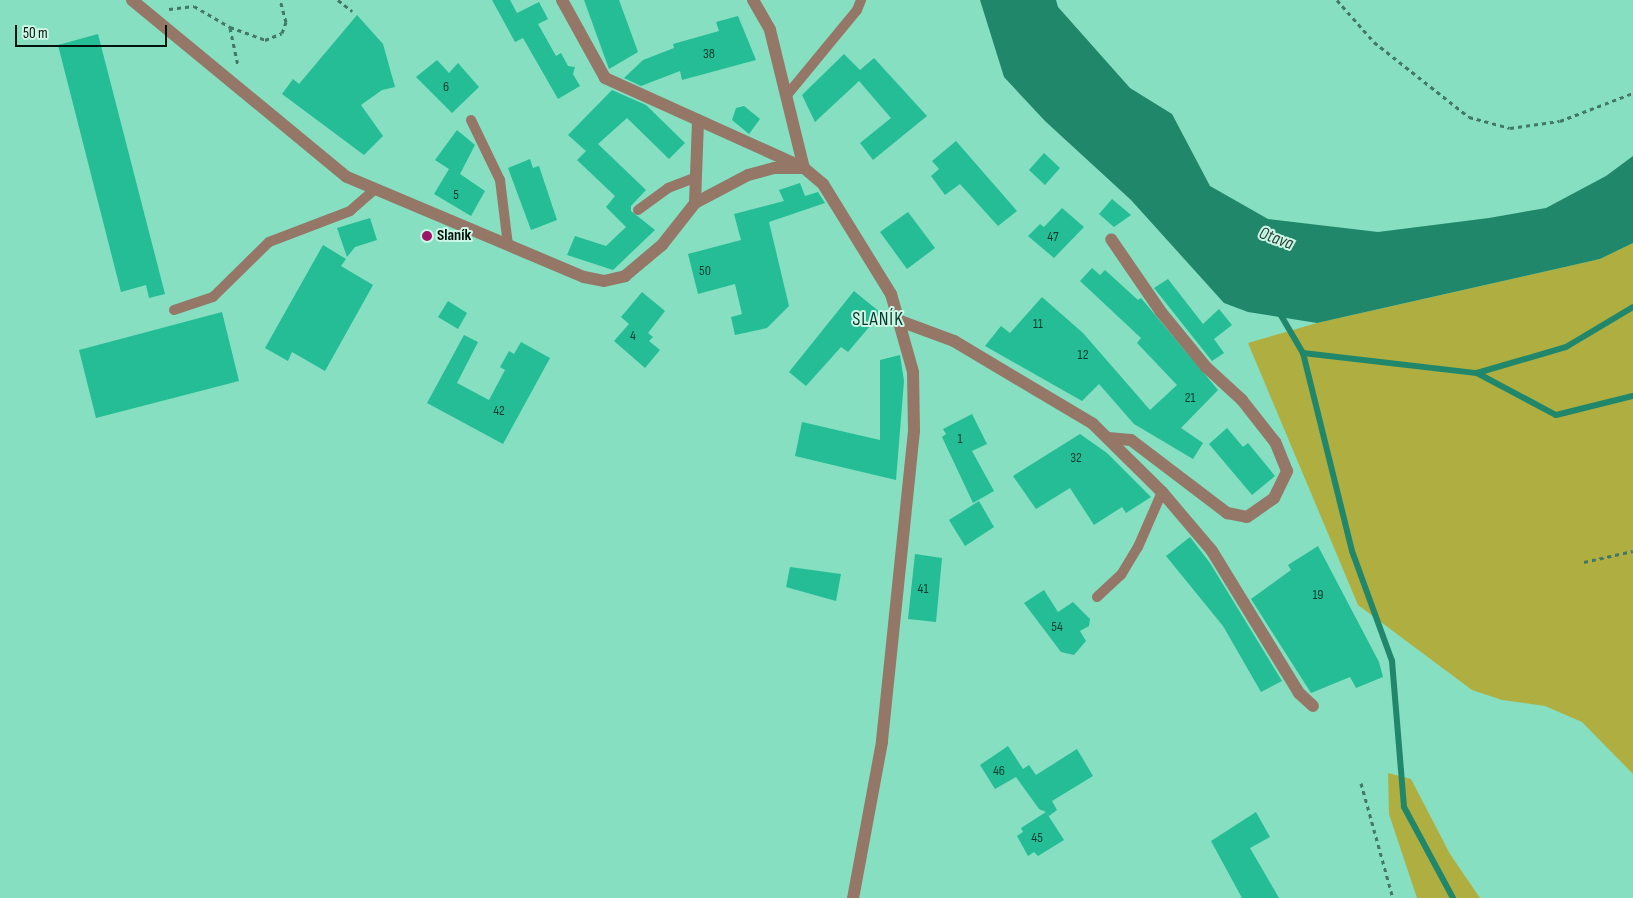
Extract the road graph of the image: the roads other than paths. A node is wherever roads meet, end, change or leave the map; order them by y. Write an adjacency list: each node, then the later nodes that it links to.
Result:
1 (132, 0): 10 (street)
2 (562, 0): 7 (street)
3 (754, 0): 5 (street)
4 (861, 0): 5 (lane)
5 (787, 95): 8 (street)
6 (471, 120): 14 (lane)
7 (698, 120): 8 (street); 9 (street)
8 (804, 168): 11 (street); 16 (street)
9 (696, 176): 11 (street); 12 (lane)
10 (375, 189): 14 (street); 15 (lane)
11 (694, 203): 14 (street)
12 (638, 210)
13 (1111, 239): 17 (street)
14 (508, 245)
15 (174, 310)
16 (900, 321): 17 (street); 21 (street)
17 (1108, 438): 18 (street)
18 (1162, 492): 19 (lane); 20 (street)
19 (1097, 596)
20 (1313, 706)
21 (853, 898)

